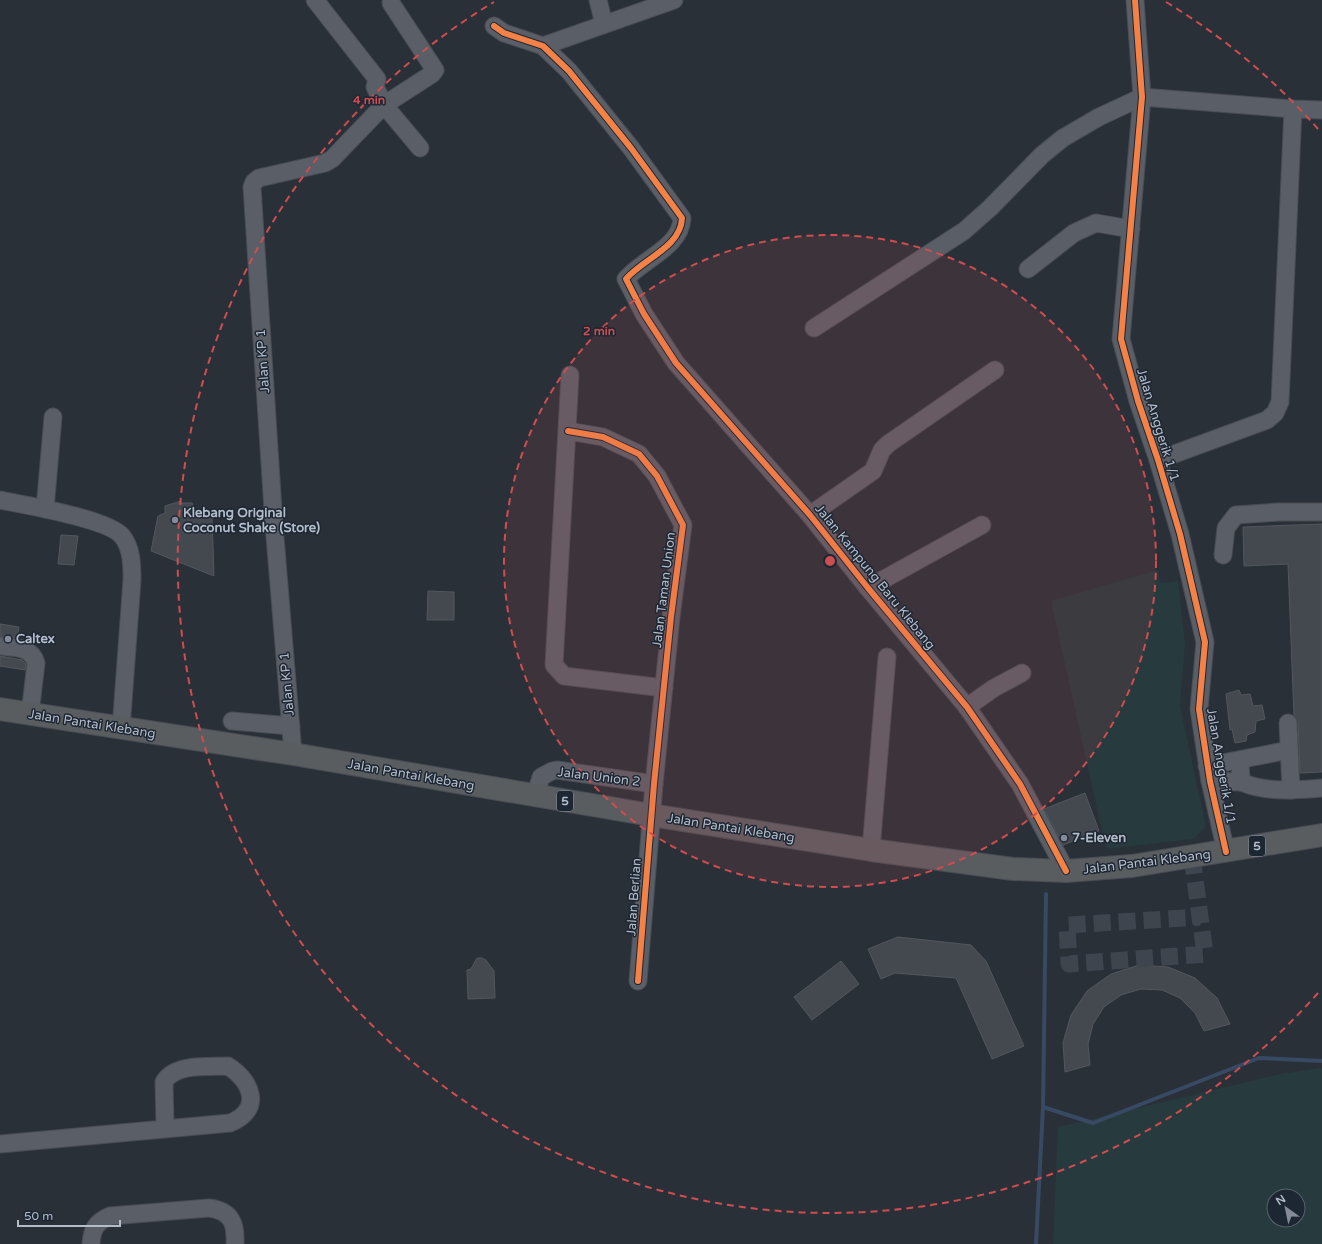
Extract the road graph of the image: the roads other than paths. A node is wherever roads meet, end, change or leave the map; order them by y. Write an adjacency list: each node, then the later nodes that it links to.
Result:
1 (315, 0): 10 (street)
2 (598, 0): 6 (street)
3 (674, 0): 6 (street)
4 (1135, 0): 9 (street, Jalan Anggerik 1/1)
5 (391, 3): 10 (street, Jalan KP 1)
6 (604, 24): 8 (street)
7 (494, 26): 8 (street)
8 (543, 46): 25 (street, Jalan Kampung Baru Klebang)
9 (1142, 97): 11 (street); 14 (street, Jalan Anggerik 1/1); 16 (street)
10 (384, 105): 13 (street); 38 (street, Jalan KP 1)
11 (1293, 109): 12 (street); 21 (street)
12 (1322, 110)
13 (420, 148)
14 (1131, 228): 15 (street); 21 (street, Jalan Anggerik 1/1)
15 (1028, 269)
16 (814, 328)
17 (996, 370): 25 (street)
18 (570, 375): 20 (street)
19 (53, 416): 23 (street)
20 (568, 431): 32 (street, Jalan Taman Union); 32 (street)
21 (1158, 460): 43 (street, Jalan Anggerik 1/1)
22 (0, 500): 23 (street)
23 (45, 509): 39 (street)
24 (1322, 512): 27 (street)
25 (810, 515): 28 (street, Jalan Kampung Baru Klebang)
26 (982, 526): 28 (street)
27 (1223, 555)
28 (868, 588): 33 (street, Jalan Kampung Baru Klebang)
29 (0, 646): 35 (street)
30 (887, 657): 51 (street)
31 (1022, 673): 33 (street)
32 (664, 688): 45 (street, Jalan Taman Union)
33 (967, 707): 53 (street, Jalan Kampung Baru Klebang)
34 (0, 709): 35 (highway, Jalan Pantai Klebang / 5)
35 (30, 714): 39 (highway, Jalan Pantai Klebang / 5)
36 (232, 721): 38 (street)
37 (1288, 723): 40 (street)
38 (291, 726): 41 (street, Jalan KP 1)
39 (120, 729): 41 (highway, Jalan Pantai Klebang / 5)
40 (1289, 750): 42 (street); 47 (street)
41 (293, 754): 48 (highway, Jalan Pantai Klebang / 5)
42 (1240, 761): 43 (street); 44 (street)
43 (1209, 774): 44 (street); 52 (street, Jalan Anggerik 1/1)
44 (1240, 782): 47 (street)
45 (654, 784): 48 (street, Jalan Union 2); 49 (street, Jalan Taman Union)
46 (1322, 788): 47 (street)
47 (1291, 790)
48 (536, 796): 49 (highway, Jalan Pantai Klebang / 5)
49 (651, 815): 51 (highway, Jalan Pantai Klebang / 5); 54 (street, Jalan Berlian)
50 (1322, 835): 52 (highway, Jalan Pantai Klebang / 5)
51 (870, 850): 53 (highway, Jalan Pantai Klebang / 5)
52 (1226, 852): 53 (highway, Jalan Pantai Klebang / 5)
53 (1066, 871)
54 (638, 981)
55 (165, 1128): 55 (street); 56 (street)
56 (0, 1144)
57 (91, 1244): 58 (street)
58 (235, 1244)

